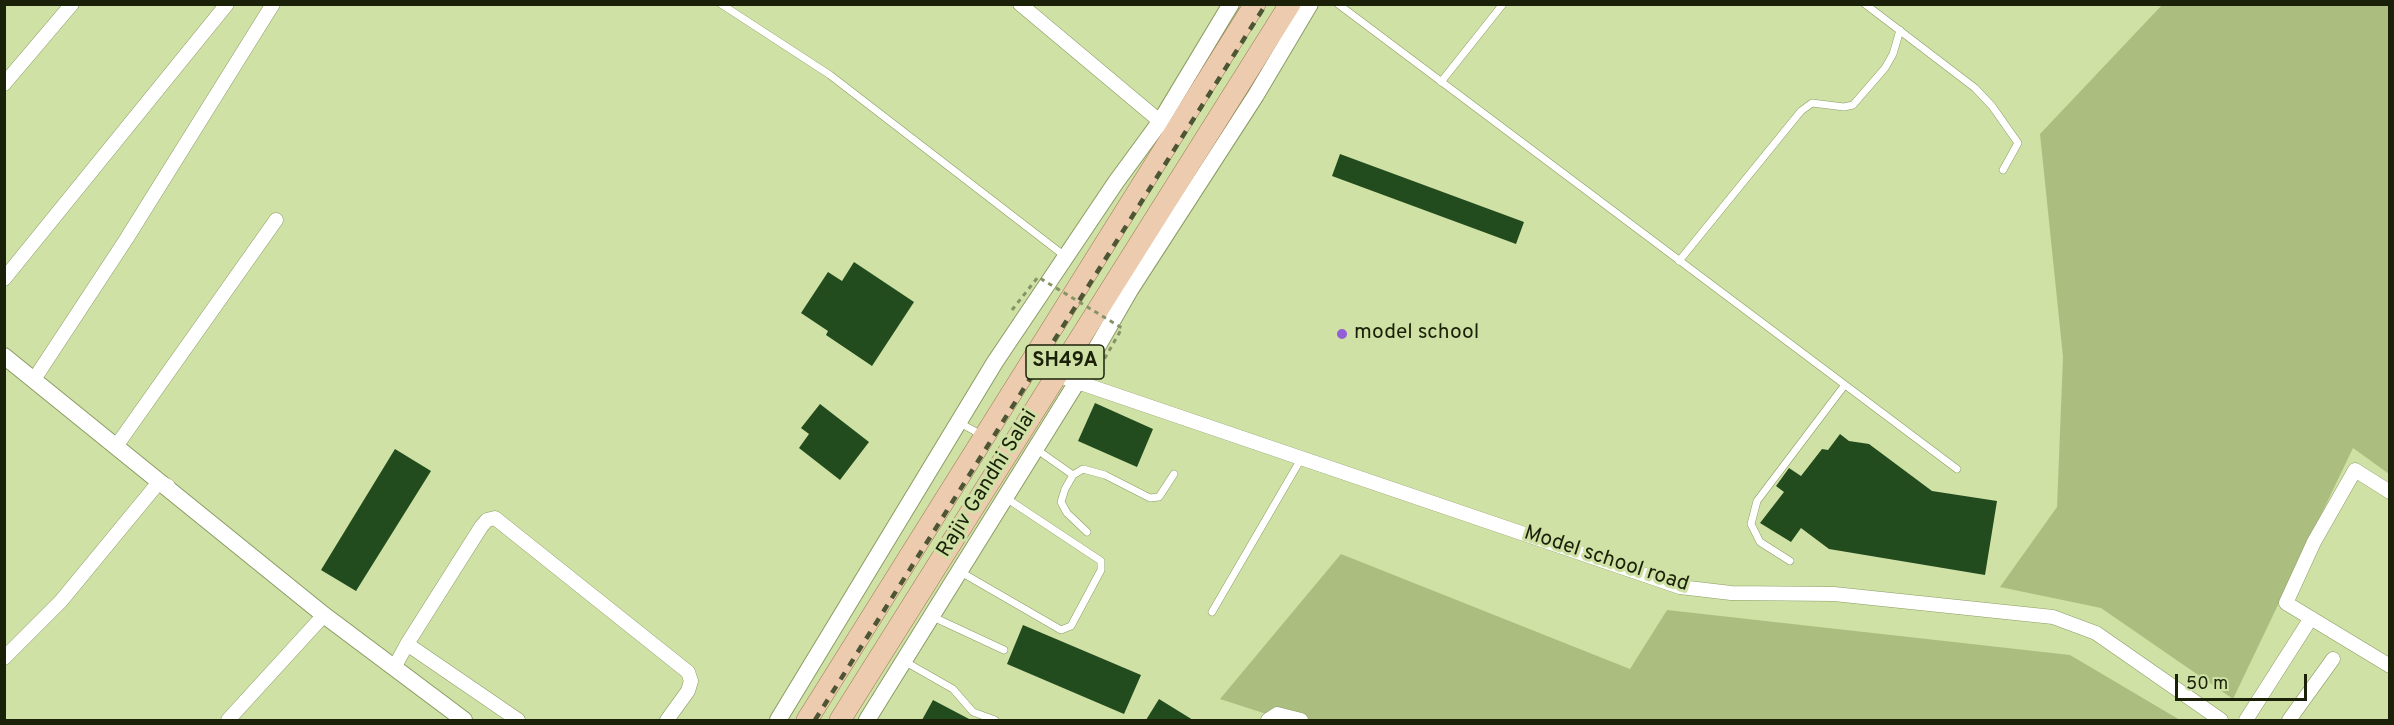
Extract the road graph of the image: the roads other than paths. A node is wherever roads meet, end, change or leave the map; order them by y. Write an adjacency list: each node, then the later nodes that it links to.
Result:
1 (72, 4): 15 (street)
2 (227, 4): 21 (street)
3 (273, 4): 24 (street)
4 (722, 4): 19 (lane)
5 (1020, 4): 16 (street)
6 (1231, 4): 16 (street)
7 (1255, 4): 16 (main road, Rajiv Gandhi Salai / SH49A)
8 (1290, 4): 23 (main road, Rajiv Gandhi Salai / SH49A)
9 (1310, 4): 25 (street)
10 (1338, 4): 14 (lane)
11 (1503, 4): 14 (lane)
12 (1866, 4): 13 (lane)
13 (1900, 30): 17 (lane); 20 (lane)
14 (1441, 82): 20 (lane)
15 (4, 84)
16 (1167, 128): 19 (street); 28 (main road, Rajiv Gandhi Salai / SH49A)
17 (2003, 170)
18 (276, 220): 29 (street)
19 (1066, 257): 27 (street)
20 (1679, 261): 26 (lane)
21 (4, 279)
22 (4, 356): 24 (street)
23 (1057, 375): 25 (street, Model school road); 48 (main road, Rajiv Gandhi Salai / SH49A)
24 (35, 378): 29 (street)
25 (1077, 382): 30 (street); 31 (street, Model school road)
26 (1844, 386): 32 (lane); 39 (lane)
27 (958, 422): 28 (lane); 60 (street)
28 (985, 437): 45 (main road, Rajiv Gandhi Salai / SH49A)
29 (117, 445): 35 (street)
30 (1036, 449): 34 (lane); 37 (street)
31 (1301, 459): 41 (lane); 67 (street, Model school road)
32 (1957, 469)
33 (1174, 474): 34 (lane)
34 (1073, 475): 38 (lane)
35 (168, 486): 42 (street); 49 (street)
36 (2390, 492): 44 (street)
37 (1005, 498): 40 (street); 40 (lane)
38 (1087, 532)
39 (1790, 561)
40 (959, 571): 43 (street)
41 (1212, 612)
42 (324, 615): 53 (street); 56 (street)
43 (931, 616): 47 (lane); 51 (street)
44 (2311, 618): 52 (street); 68 (street)
45 (858, 639): 48 (main road); 54 (main road, Rajiv Gandhi Salai / SH49A)
46 (407, 644): 53 (street); 58 (street); 59 (street)
47 (1004, 650)
48 (882, 652): 55 (main road, Rajiv Gandhi Salai / SH49A)
49 (4, 658)
50 (2333, 659): 69 (street)
51 (904, 661): 63 (street); 64 (lane)
52 (2390, 666)
53 (394, 668): 57 (street)
54 (839, 670): 55 (main road); 61 (main road, Rajiv Gandhi Salai / SH49A)
55 (863, 684): 62 (main road, Rajiv Gandhi Salai / SH49A)
56 (228, 720)
57 (464, 720)
58 (518, 720)
59 (666, 720)
60 (778, 720)
61 (807, 720)
62 (840, 720)
63 (867, 720)
64 (995, 720)
65 (1268, 720): 66 (street)
66 (1301, 720)
67 (2222, 720)
68 (2246, 720)
69 (2289, 720)

